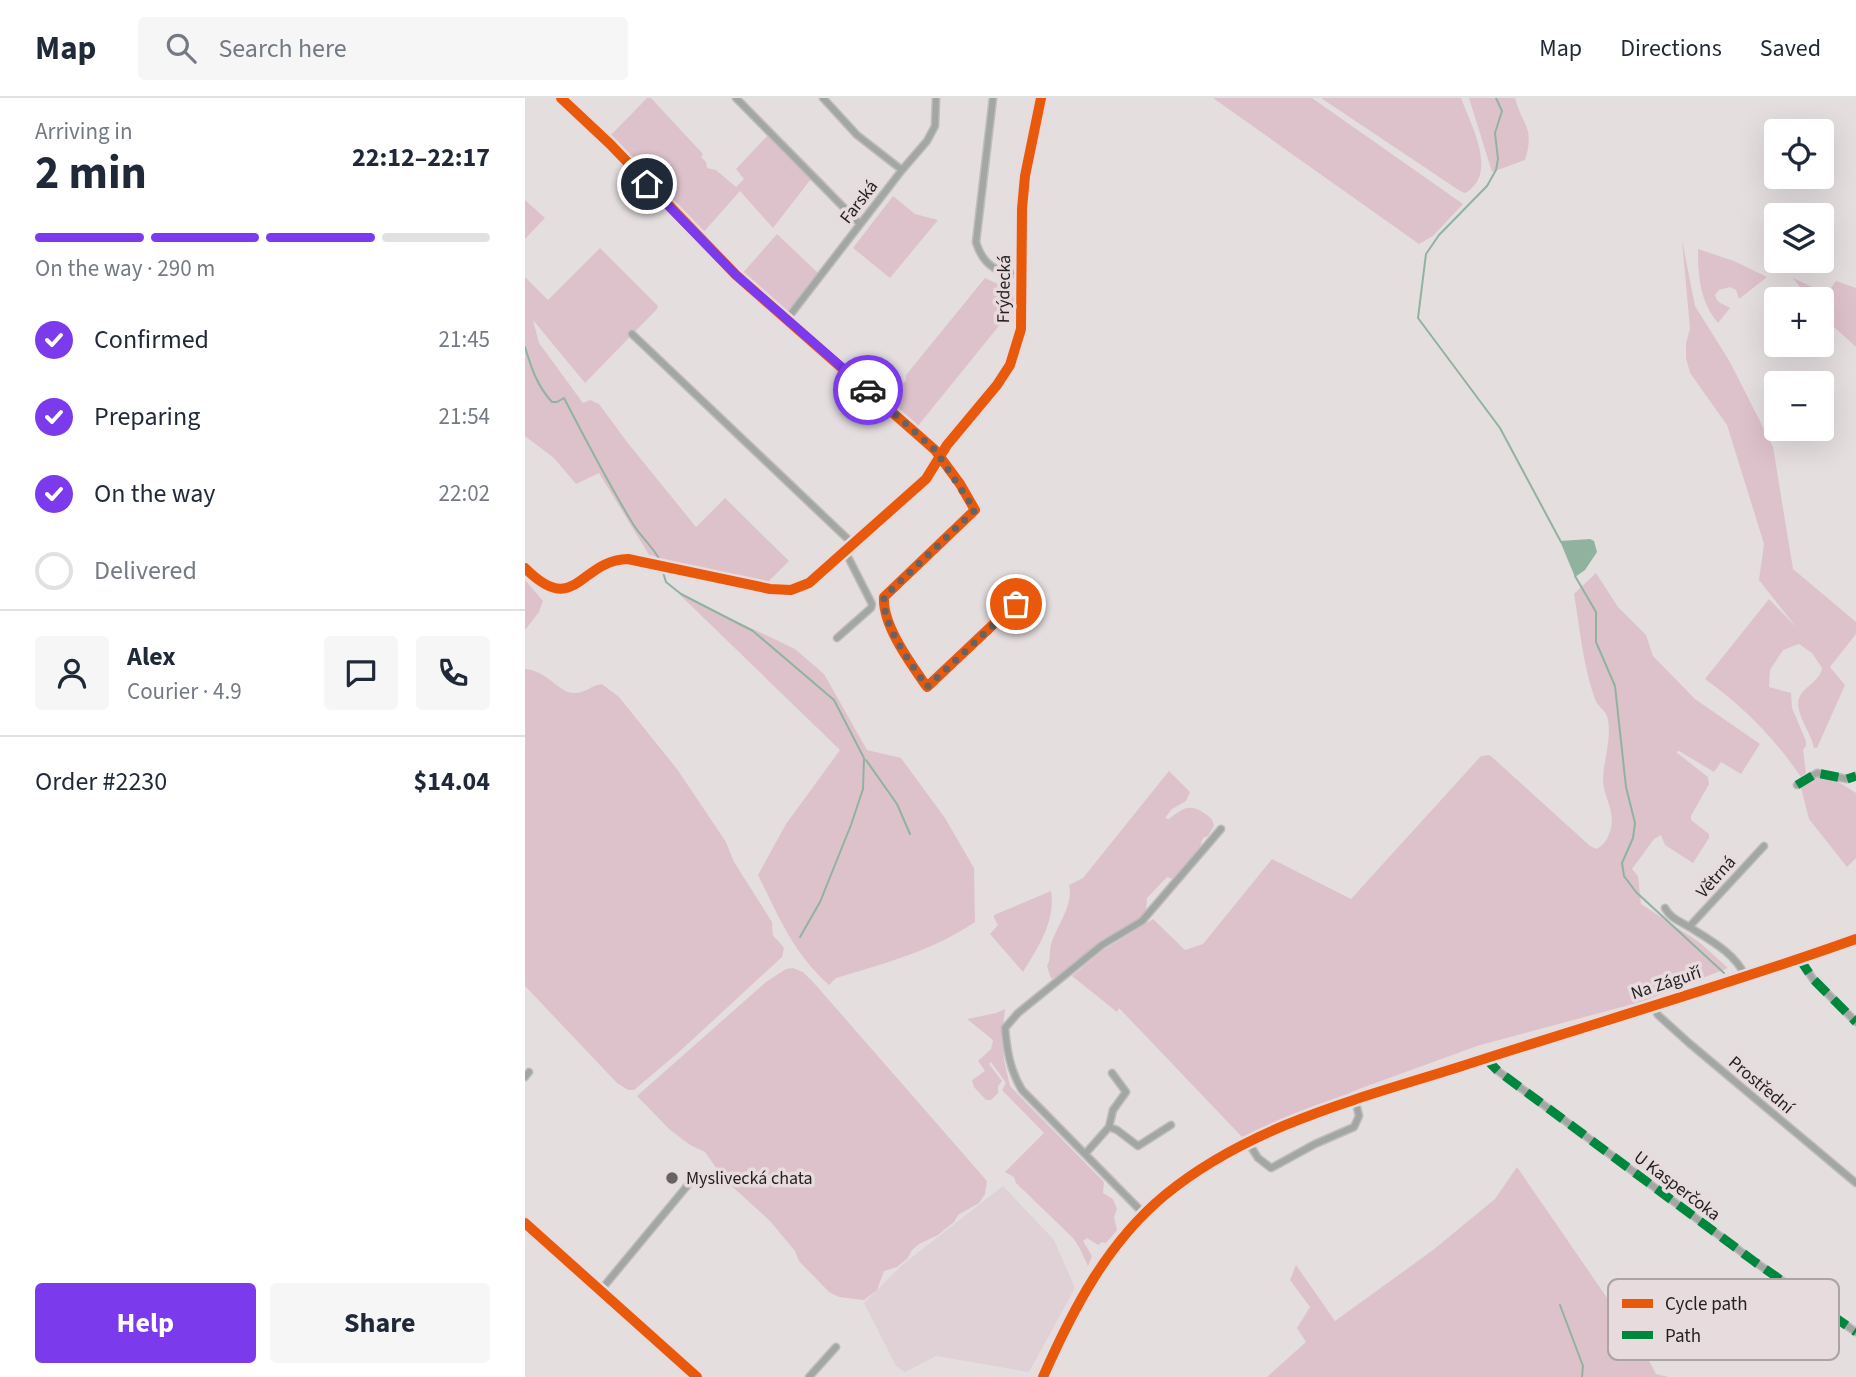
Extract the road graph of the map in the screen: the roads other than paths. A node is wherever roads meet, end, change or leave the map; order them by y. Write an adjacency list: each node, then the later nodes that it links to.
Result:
1 (561, 98): 10 (street)
2 (736, 98): 8 (street)
3 (823, 98): 7 (street)
4 (936, 98): 7 (street, Farská)
5 (993, 98): 9 (street)
6 (1041, 98): 9 (street, Frýdecká)
7 (902, 170): 8 (street, Farská)
8 (860, 224): 10 (street, Farská)
9 (1023, 274): 12 (street, Frýdecká)
10 (787, 318): 12 (street)
11 (632, 334): 13 (street)
12 (941, 457): 13 (street, Frýdecká); 16 (street)
13 (853, 544): 14 (street, Frýdecká)
14 (845, 551): 15 (street, Frýdecká); 17 (street)
15 (525, 568)
16 (1016, 604)
17 (837, 638)
18 (1856, 776): 19 (street)
19 (1797, 785)
20 (1221, 829): 35 (street)
21 (1764, 846): 23 (street, Větrná)
22 (1665, 908): 23 (street)
23 (1689, 927): 26 (street)
24 (1856, 939): 25 (street, Na Záguří)
25 (1799, 958): 26 (street, Na Záguří); 28 (street)
26 (1745, 976): 27 (street, Na Záguří)
27 (1653, 1005): 29 (street, Na Záguří); 37 (street, Prostřední)
28 (1856, 1022)
29 (1485, 1058): 31 (street, Na Záguří); 40 (street, U Kasperčoka)
30 (1112, 1073): 33 (street)
31 (1355, 1099): 34 (street, Na Záguří); 34 (street)
32 (1171, 1125): 33 (street)
33 (1109, 1127): 35 (street)
34 (1248, 1142): 38 (street, Na Záguří)
35 (1085, 1154): 38 (street)
36 (697, 1174): 41 (street)
37 (1856, 1183)
38 (1144, 1214): 47 (street, Na Záguří)
39 (525, 1223): 41 (street)
40 (1781, 1279)
41 (600, 1291): 45 (street)
42 (1839, 1320): 43 (street, U Kasperčoka)
43 (1856, 1332)
44 (836, 1347): 46 (street)
45 (697, 1377)
46 (809, 1377)
47 (1043, 1377)

